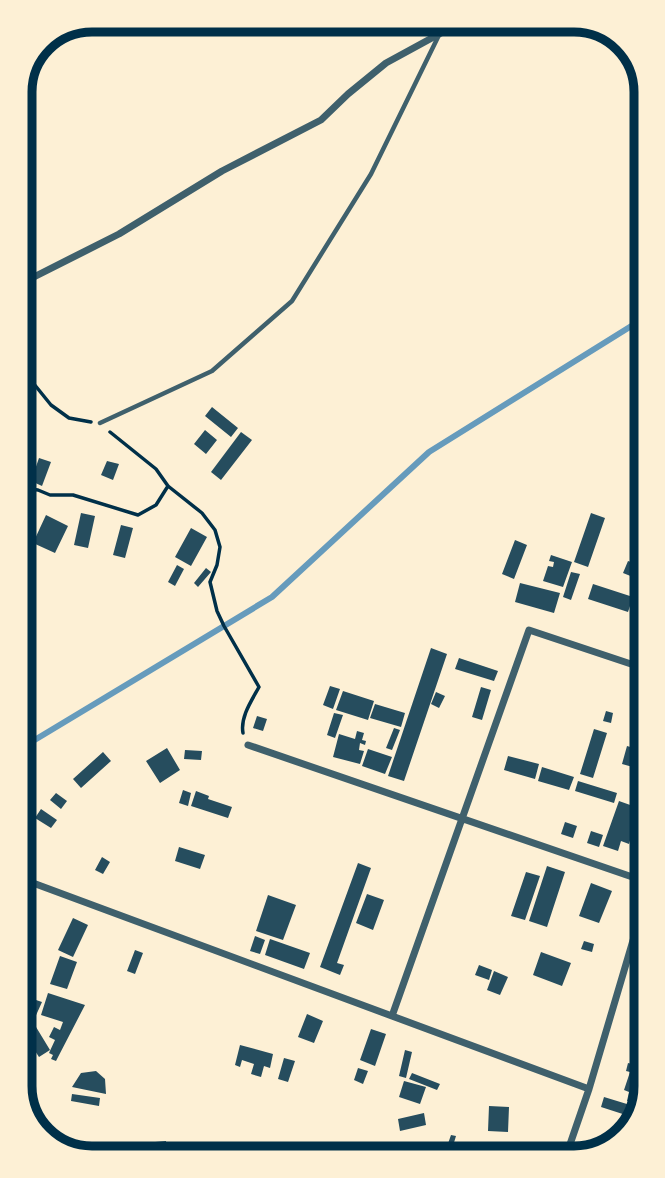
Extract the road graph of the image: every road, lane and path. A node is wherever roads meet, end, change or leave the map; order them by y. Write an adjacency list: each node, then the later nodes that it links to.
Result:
1 (442, 32): 2 (street)
2 (439, 34): 3 (street); 5 (lane)
3 (32, 278)
4 (32, 382): 5 (path)
5 (100, 424): 6 (path)
6 (168, 486): 7 (path); 9 (path)
7 (32, 489)
8 (634, 665): 10 (street)
9 (248, 745): 10 (street)
10 (463, 817): 11 (street); 14 (street)
11 (634, 877)
12 (33, 883): 14 (street)
13 (634, 937): 15 (street)
14 (392, 1016): 15 (street)
15 (589, 1089): 16 (street)
16 (569, 1146)

